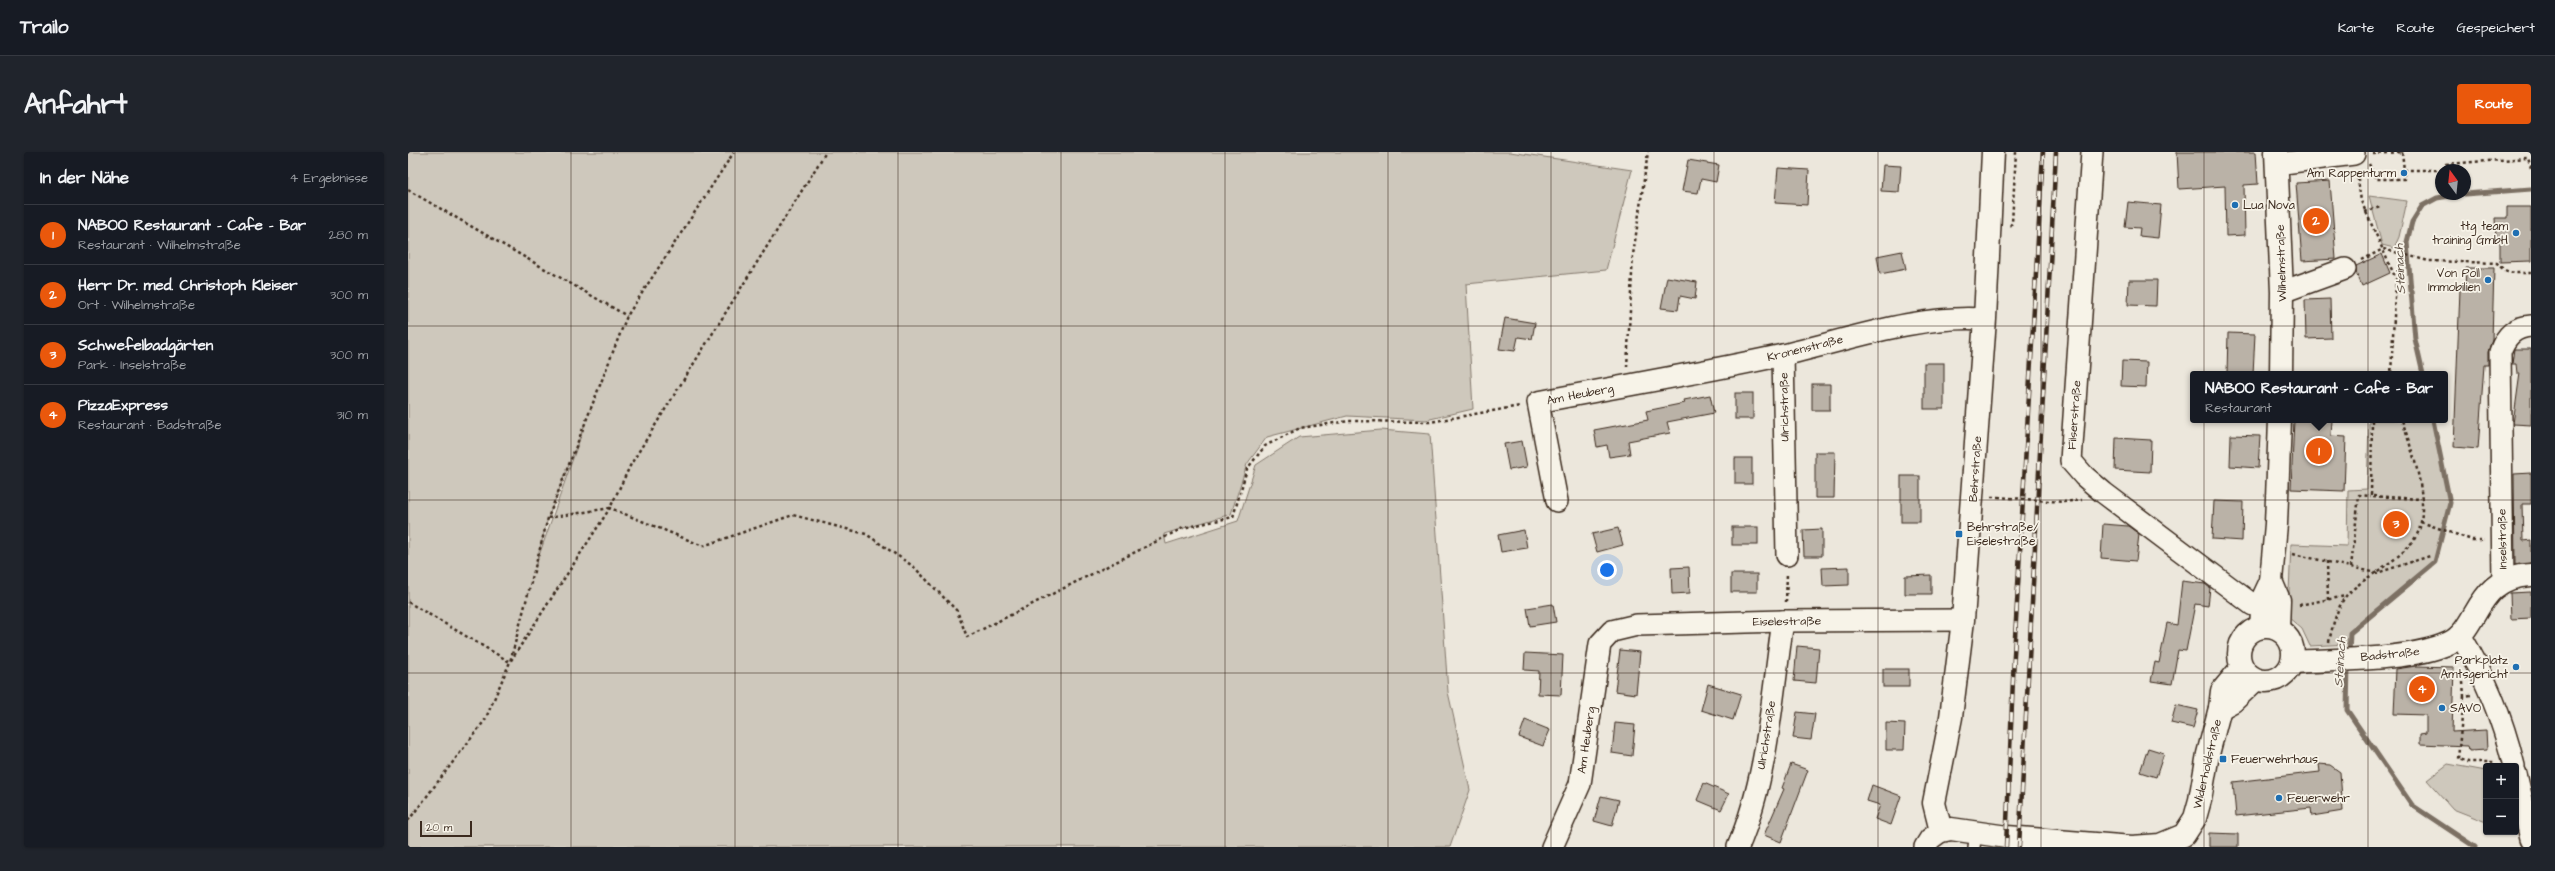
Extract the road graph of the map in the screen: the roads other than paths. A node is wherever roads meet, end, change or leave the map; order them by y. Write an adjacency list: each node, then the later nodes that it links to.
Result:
1 (1993, 152): 7 (street, Behrstraße)
2 (2092, 152): 17 (street, Filserstraße)
3 (2359, 154): 4 (street)
4 (2276, 158): 6 (street, Wilhelmstraße)
5 (2345, 269): 6 (street)
6 (2282, 292): 10 (street, Wilhelmstraße)
7 (1985, 319): 9 (street, Kronenstraße); 18 (street, Behrstraße)
8 (2531, 326): 16 (street, Inselstraße)
9 (1783, 354): 11 (street, Kronenstraße); 14 (street, Ulrichstraße)
10 (2281, 371)
11 (1626, 385): 13 (street, Am Heuberg)
12 (2280, 423): 17 (street)
13 (1557, 501)
14 (1787, 555)
15 (2531, 575): 16 (street)
16 (2503, 582): 21 (street, Inselstraße)
17 (2270, 608): 22 (street); 23 (street)
18 (1963, 620): 19 (street, Eiselestraße); 28 (street, Behrstraße)
19 (1783, 621): 20 (street, Eiselestraße); 32 (street, Ulrichstraße)
20 (1612, 631): 31 (street, Am Heuberg)
21 (2460, 635): 22 (street, Badstraße); 24 (street)
22 (2293, 662): 23 (street)
23 (2249, 674): 34 (street, Widerholdstraße)
24 (2514, 763)
25 (2519, 767): 26 (street)
26 (2531, 767)
27 (2519, 787): 29 (street)
28 (1941, 831): 30 (street, Widerholdstraße); 33 (street)
29 (2531, 839)
30 (1975, 840): 34 (street, Widerholdstraße)
31 (1552, 847)
32 (1738, 847)
33 (1925, 847)
34 (2132, 847)

